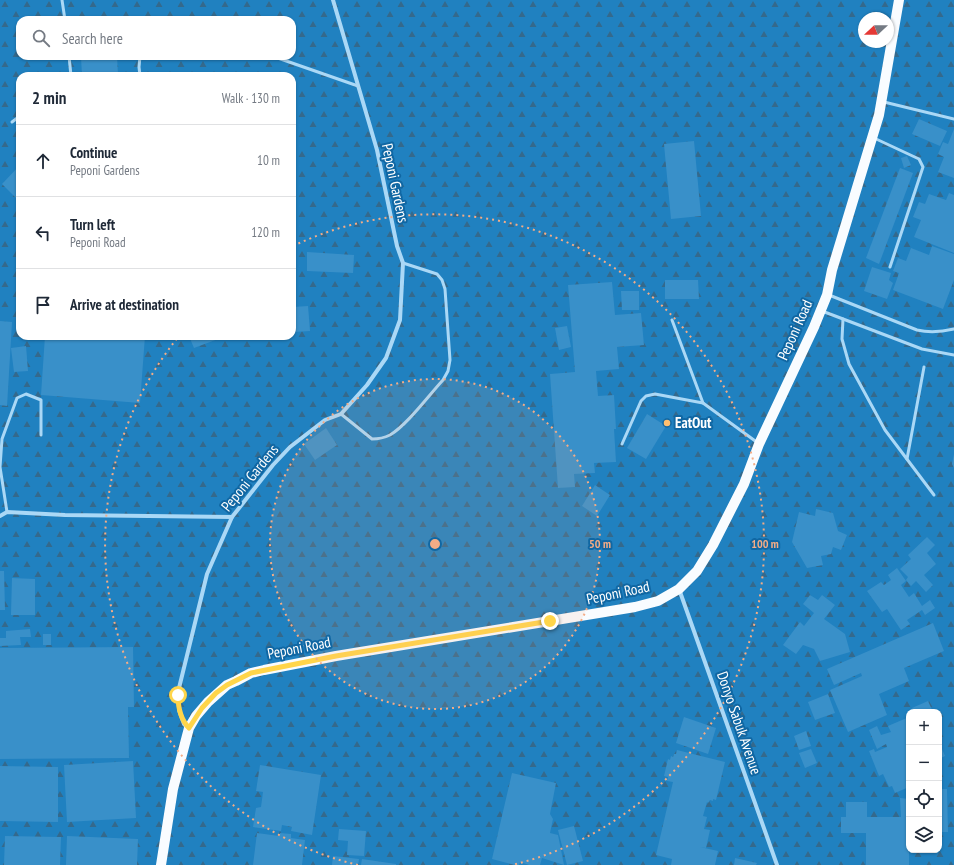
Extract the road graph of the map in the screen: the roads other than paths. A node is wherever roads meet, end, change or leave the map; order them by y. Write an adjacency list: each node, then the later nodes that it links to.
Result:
1 (62, 0): 4 (lane)
2 (333, 0): 10 (street, Peponi Gardens)
3 (899, 0): 11 (main road, Peponi Road)
4 (64, 16)
5 (69, 60): 8 (lane)
6 (140, 60): 9 (lane)
7 (283, 60): 10 (lane)
8 (71, 72)
9 (140, 72)
10 (358, 86): 16 (street, Peponi Gardens)
11 (882, 101): 13 (lane); 15 (main road, Peponi Road)
12 (16, 119): 14 (lane)
13 (954, 119)
14 (12, 122)
15 (872, 137): 17 (lane); 18 (main road, Peponi Road)
16 (403, 263): 26 (street, Peponi Gardens); 26 (lane)
17 (890, 267)
18 (827, 294): 19 (main road, Peponi Road); 22 (lane)
19 (820, 310): 20 (lane); 29 (main road, Peponi Road)
20 (843, 318): 23 (lane); 30 (lane)
21 (672, 320): 25 (lane)
22 (954, 329)
23 (954, 356)
24 (924, 367): 30 (lane)
25 (703, 402): 28 (lane); 29 (lane)
26 (341, 414): 34 (street, Peponi Gardens)
27 (41, 435): 32 (lane)
28 (622, 444)
29 (759, 444): 35 (main road, Peponi Road)
30 (907, 459): 31 (lane)
31 (934, 494)
32 (7, 512): 33 (street); 34 (street)
33 (0, 516)
34 (232, 517): 36 (street, Peponi Gardens)
35 (679, 589): 36 (main road, Peponi Road); 38 (street, Donyo Sabuk Avenue)
36 (189, 728): 37 (main road, Peponi Road)
37 (161, 865)
38 (777, 865)

